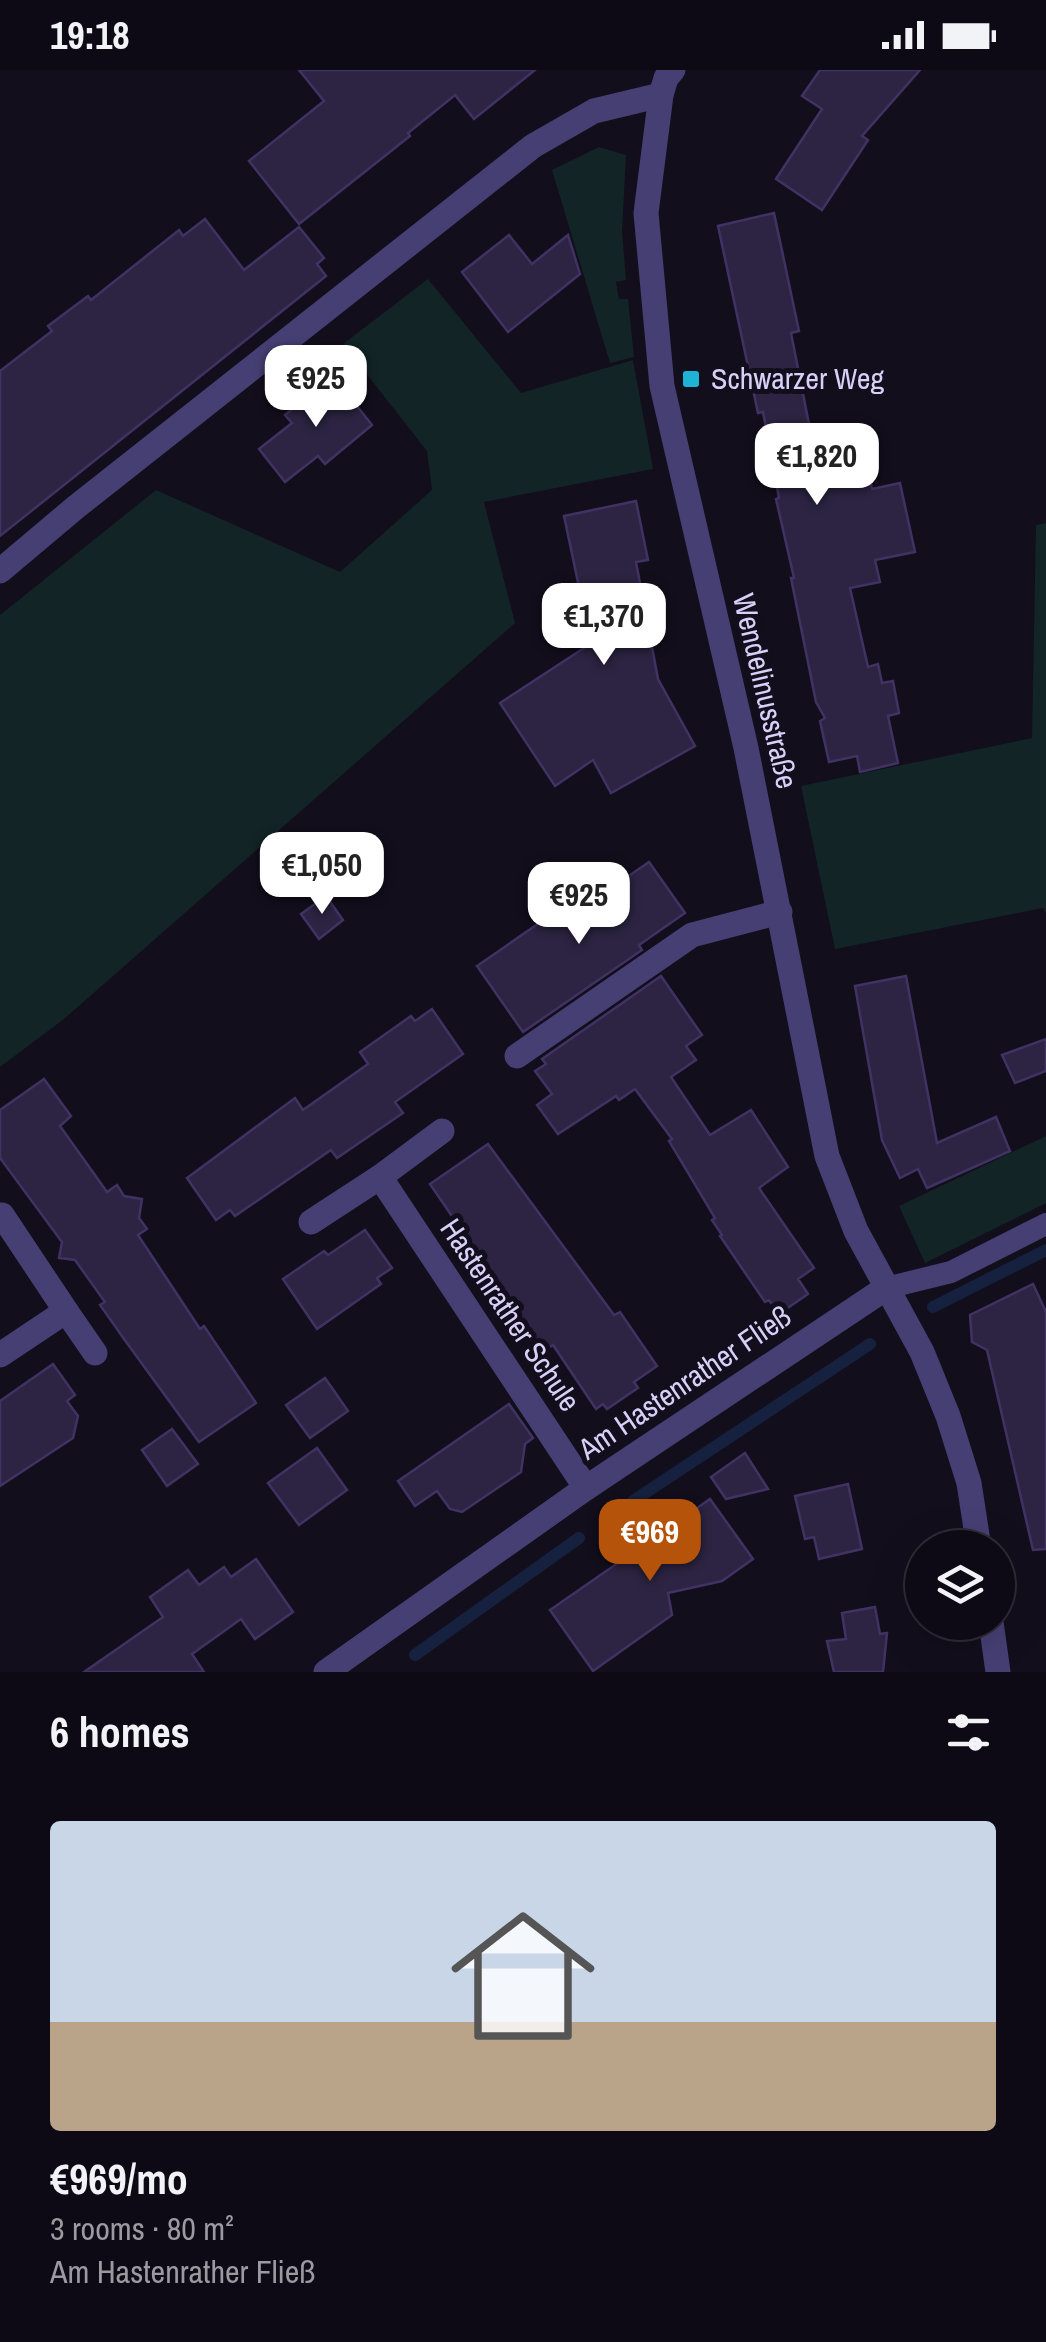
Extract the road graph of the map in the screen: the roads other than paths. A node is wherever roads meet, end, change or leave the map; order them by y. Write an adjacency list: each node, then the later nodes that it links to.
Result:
1 (673, 70): 2 (street)
2 (660, 95): 3 (street); 4 (street, Wendelinusstraße)
3 (0, 571)
4 (780, 912): 5 (street); 11 (street, Wendelinusstraße)
5 (517, 1056)
6 (442, 1131): 7 (street)
7 (380, 1177): 9 (street); 15 (street, Hastenrather Schule)
8 (2, 1215): 12 (street)
9 (311, 1222)
10 (1046, 1224): 11 (lane)
11 (886, 1288): 15 (street, Am Hastenrather Fließ); 16 (street, Wendelinusstraße)
12 (66, 1311): 13 (street); 14 (street)
13 (94, 1353)
14 (0, 1356)
15 (586, 1488): 18 (street, Am Hastenrather Fließ)
16 (976, 1530)
17 (993, 1640): 19 (street)
18 (326, 1672)
19 (998, 1672)

